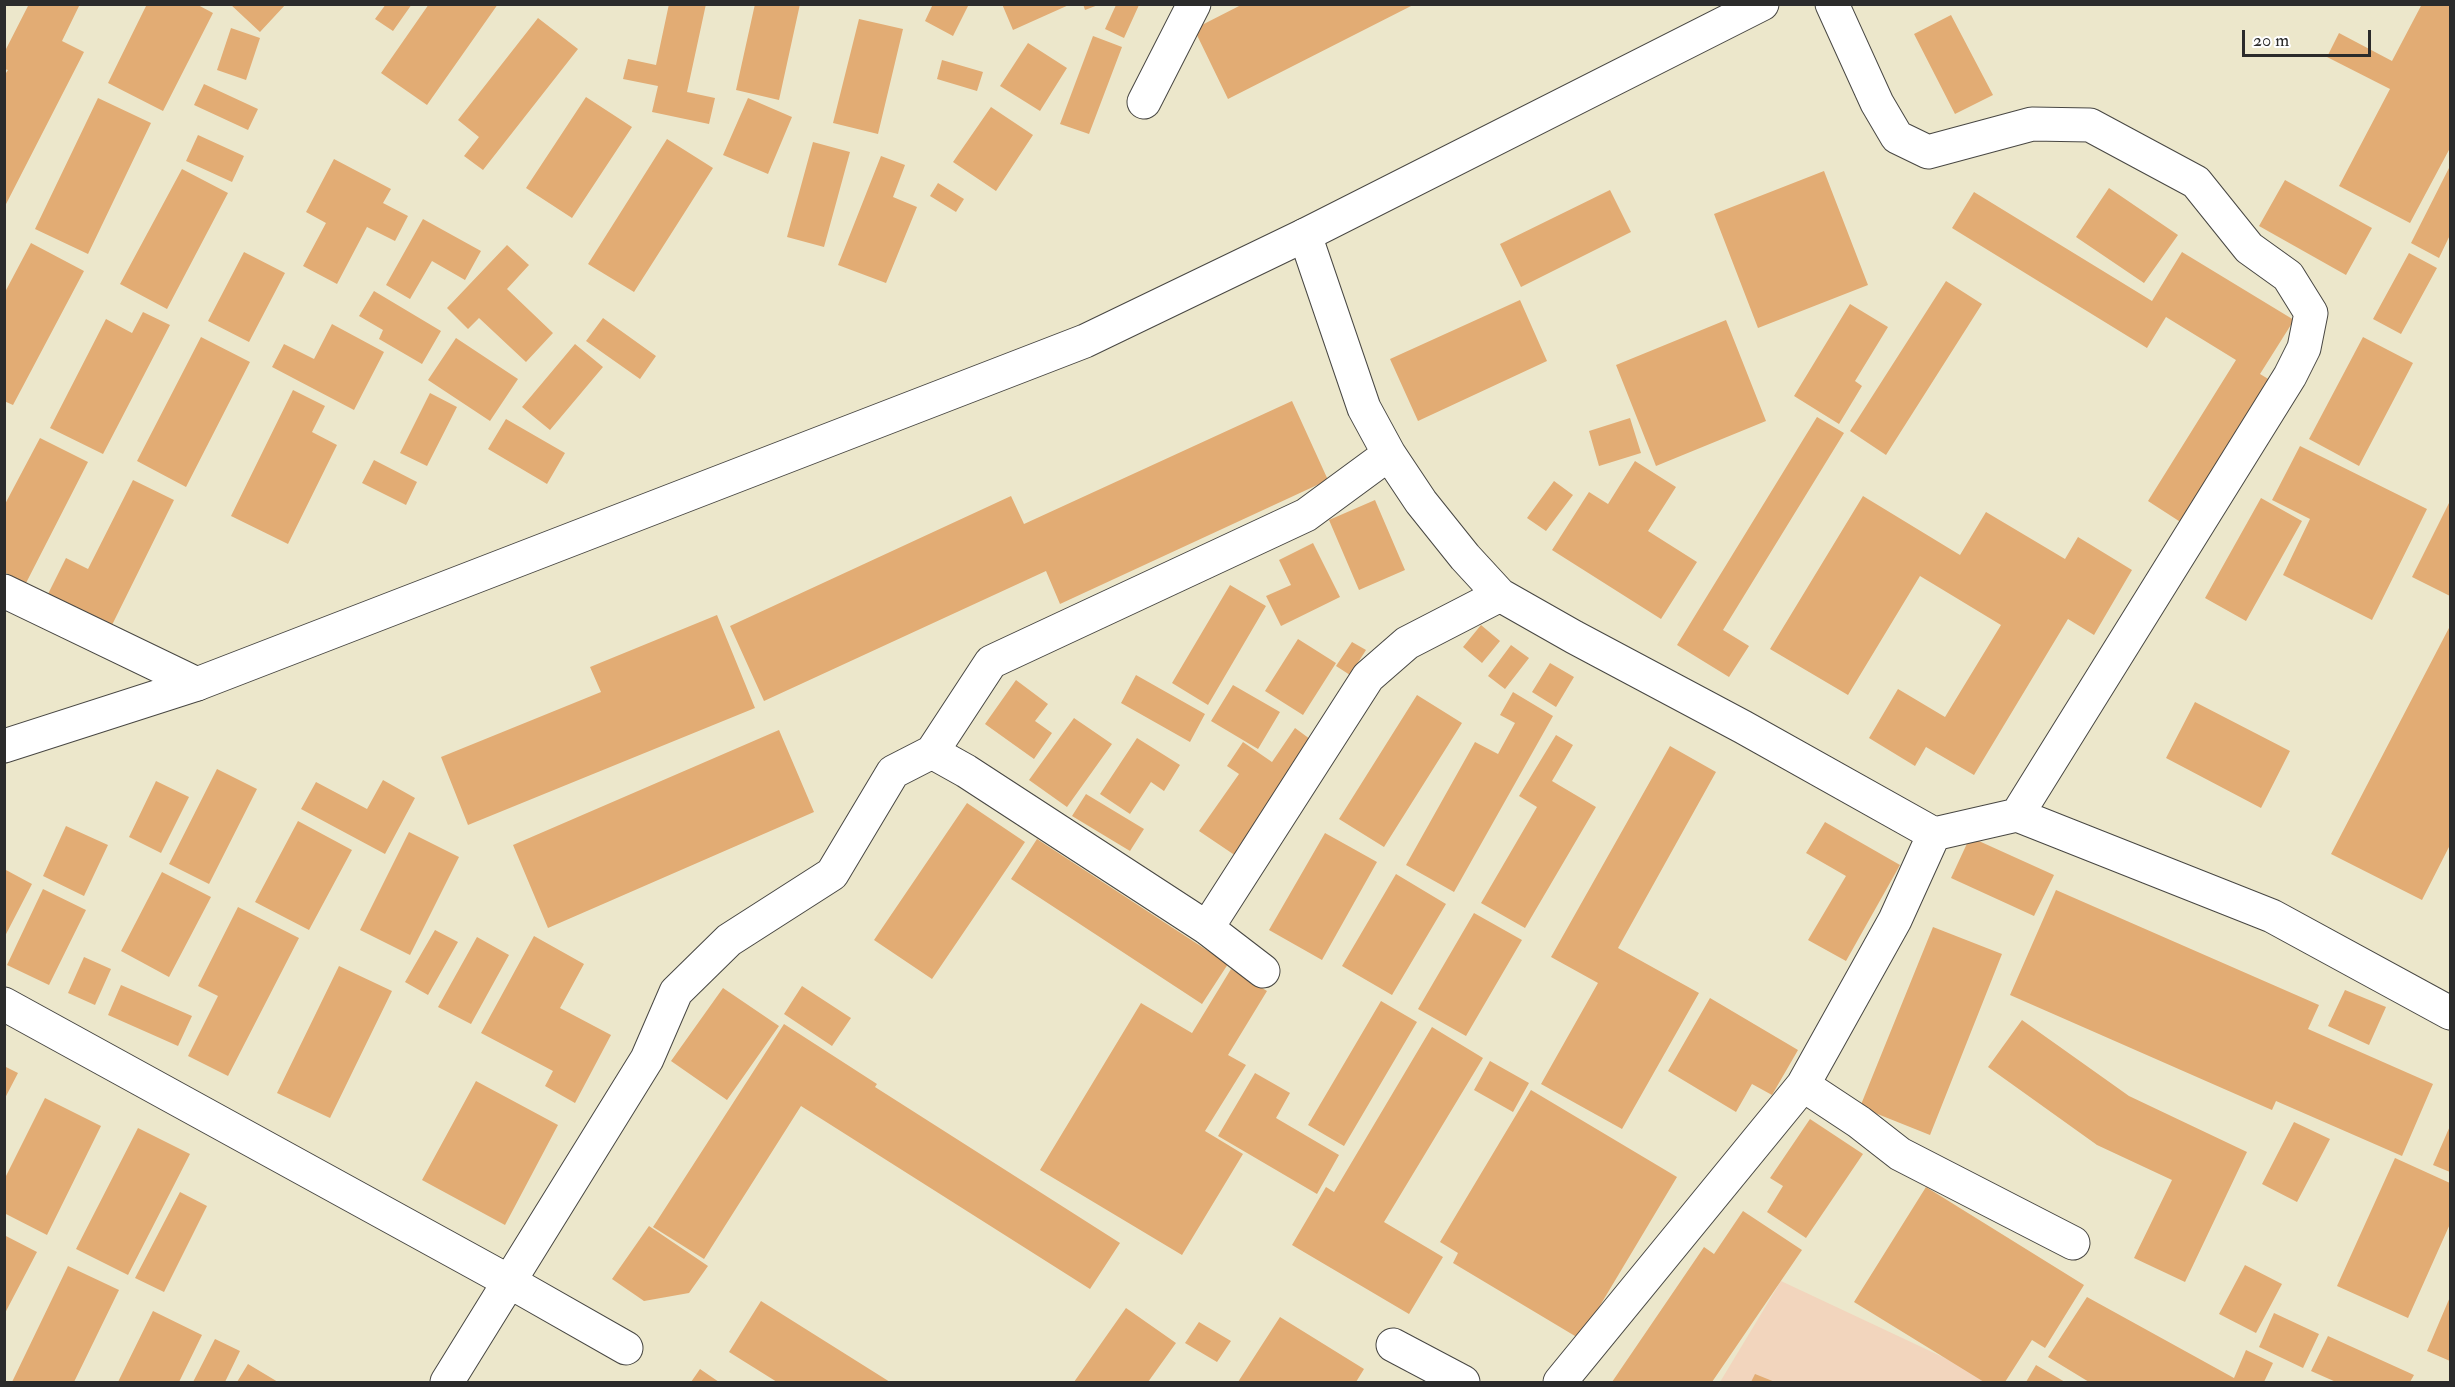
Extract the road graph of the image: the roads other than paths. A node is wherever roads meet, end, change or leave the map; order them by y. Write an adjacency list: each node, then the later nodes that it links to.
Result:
1 (1194, 4): 4 (street)
2 (1762, 4): 5 (street)
3 (1832, 4): 12 (street)
4 (1144, 102)
5 (1305, 235): 6 (street); 9 (street)
6 (1389, 454): 8 (street); 11 (street)
7 (4, 591): 9 (street)
8 (1500, 595): 13 (street); 14 (street)
9 (197, 684): 10 (street)
10 (4, 746)
11 (932, 752): 14 (street); 20 (street)
12 (2017, 815): 13 (street); 17 (street)
13 (1934, 834): 18 (street)
14 (1208, 928): 15 (street)
15 (1263, 970)
16 (4, 1004): 20 (street)
17 (2451, 1013)
18 (1803, 1085): 19 (street); 25 (street)
19 (2073, 1243)
20 (510, 1282): 22 (street); 23 (street)
21 (1393, 1345): 24 (street)
22 (626, 1348)
23 (447, 1383)
24 (1463, 1383)
25 (1560, 1383)

